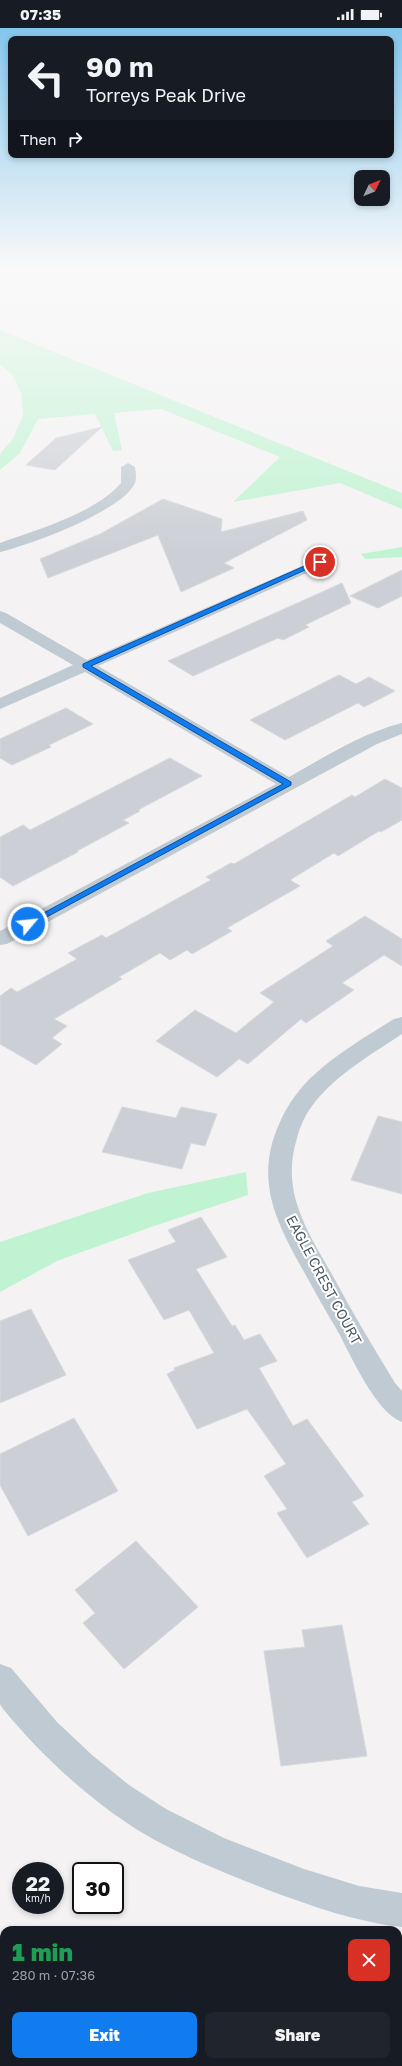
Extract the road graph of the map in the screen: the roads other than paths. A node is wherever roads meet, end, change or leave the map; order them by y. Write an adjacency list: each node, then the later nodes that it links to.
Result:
1 (128, 467): 2 (street)
2 (0, 548)
3 (320, 562): 5 (street)
4 (0, 616): 5 (street)
5 (86, 666): 6 (street); 8 (street)
6 (0, 704)
7 (402, 728): 8 (street)
8 (288, 784): 9 (street)
9 (0, 939)
10 (402, 1024): 11 (street, EAGLE CREST COURT)
11 (402, 1410)
12 (0, 1679): 13 (street)
13 (402, 1910)

